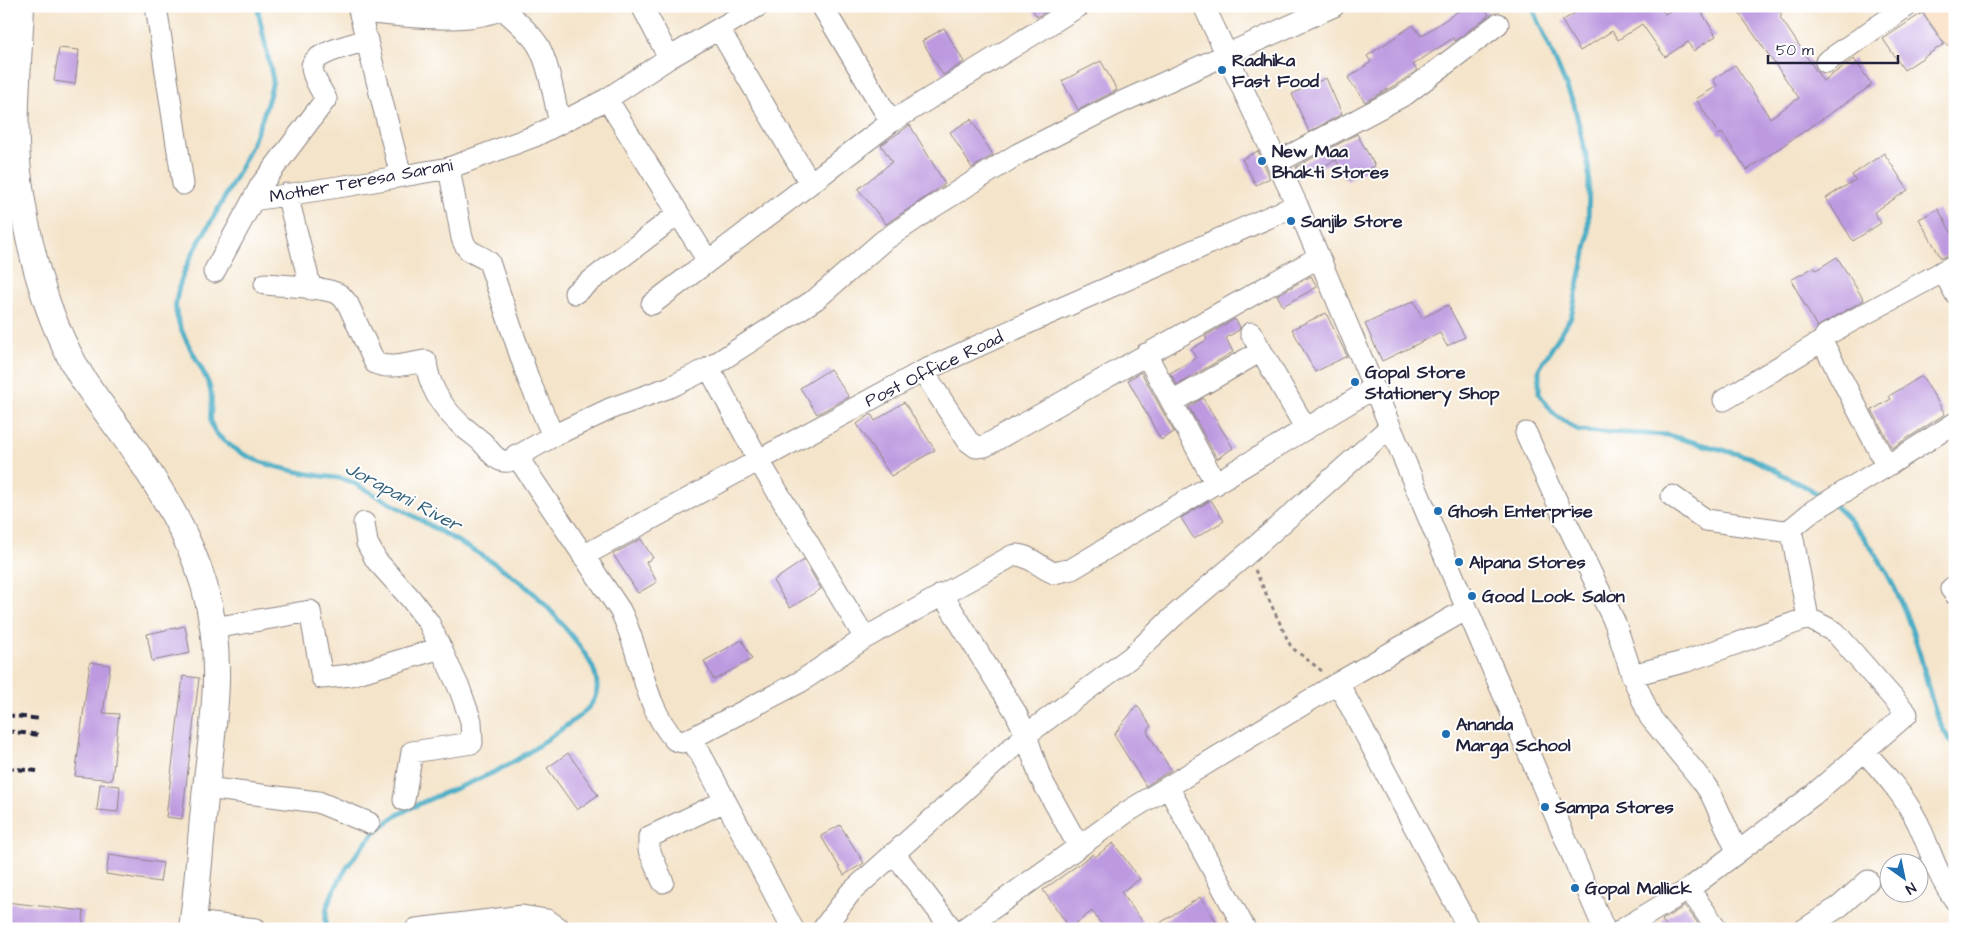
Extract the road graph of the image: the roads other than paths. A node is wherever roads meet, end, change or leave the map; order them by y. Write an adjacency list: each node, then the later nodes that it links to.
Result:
1 (21, 6): 67 (street)
2 (156, 6): 28 (street)
3 (642, 6): 19 (street)
4 (758, 6): 15 (street, Mother Teresa Sarani)
5 (822, 6): 22 (street)
6 (1079, 6): 22 (street)
7 (1204, 6): 18 (street)
8 (1334, 6): 18 (street)
9 (1908, 6): 20 (street)
10 (1936, 6): 16 (main road)
11 (505, 8): 13 (street); 23 (street)
12 (359, 9): 13 (street); 17 (street)
13 (458, 12)
14 (1498, 24): 24 (street)
15 (719, 29): 19 (street, Mother Teresa Sarani); 27 (street)
16 (1955, 33)
17 (367, 40): 26 (street); 30 (street)
18 (1226, 55): 24 (street); 44 (street)
19 (669, 58): 21 (street, Mother Teresa Sarani)
20 (1826, 62)
21 (607, 99): 23 (street, Mother Teresa Sarani); 32 (street)
22 (891, 122): 27 (street)
23 (560, 123): 25 (street, Mother Teresa Sarani)
24 (1278, 162): 31 (street)
25 (449, 168): 26 (street, Mother Teresa Sarani); 53 (street)
26 (401, 176): 29 (street, Mother Teresa Sarani)
27 (810, 183): 34 (street)
28 (183, 184)
29 (287, 194): 30 (street, Mother Teresa Sarani); 38 (street)
30 (253, 200): 36 (street)
31 (1298, 206): 33 (street); 45 (street, Post Office Road)
32 (678, 214): 34 (street); 39 (street)
33 (1319, 257): 43 (street); 46 (street)
34 (708, 261): 41 (street)
35 (1949, 268): 40 (street); 42 (street)
36 (214, 272)
37 (266, 284): 38 (street)
38 (312, 289): 54 (street)
39 (575, 293)
40 (1955, 293)
41 (652, 304)
42 (1822, 341): 47 (street); 56 (street)
43 (1146, 354): 45 (street); 48 (street)
44 (710, 368): 53 (street); 55 (street)
45 (923, 371): 55 (street, Post Office Road)
46 (1374, 388): 50 (street); 51 (street)
47 (1724, 400)
48 (1172, 402): 51 (street); 57 (street)
49 (1955, 423): 56 (street)
50 (1390, 427): 65 (street); 72 (street)
51 (1306, 429): 57 (street)
52 (1526, 433): 70 (street)
53 (553, 436): 54 (street)
54 (516, 455): 61 (street)
55 (759, 461): 61 (street, Post Office Road); 68 (street)
56 (1887, 466): 60 (street)
57 (1216, 484): 63 (street)
58 (1672, 496): 60 (street)
59 (364, 523): 69 (street)
60 (1791, 529): 66 (street)
61 (583, 556): 73 (street)
62 (1955, 586): 64 (street)
63 (942, 594): 68 (street); 72 (street)
64 (1955, 594)
65 (1467, 609): 71 (street); 97 (street)
66 (1808, 618): 70 (street); 74 (street)
67 (214, 628): 69 (street); 76 (street)
68 (865, 638): 73 (street)
69 (441, 648): 77 (street)
70 (1632, 675): 81 (street)
71 (1338, 683): 75 (street); 96 (street)
72 (1026, 734): 80 (street); 82 (street)
73 (690, 739): 78 (street)
74 (1864, 751): 81 (street); 86 (street)
75 (1168, 787): 80 (street); 95 (street)
76 (206, 788): 79 (street); 87 (street)
77 (404, 800)
78 (725, 801): 84 (street); 91 (street)
79 (369, 823)
80 (1079, 847): 94 (street)
81 (1737, 851): 85 (street)
82 (894, 853): 92 (street); 93 (street)
83 (1868, 881): 100 (street)
84 (663, 882)
85 (1689, 889): 98 (street); 99 (street)
86 (1955, 900)
87 (193, 925): 88 (street)
88 (256, 929)
89 (416, 929): 90 (street)
90 (560, 929)
91 (793, 929)
92 (823, 929)
93 (952, 929)
94 (964, 929)
95 (1245, 929)
96 (1469, 929)
97 (1604, 929)
98 (1623, 929)
99 (1717, 929)
100 (1805, 929)

